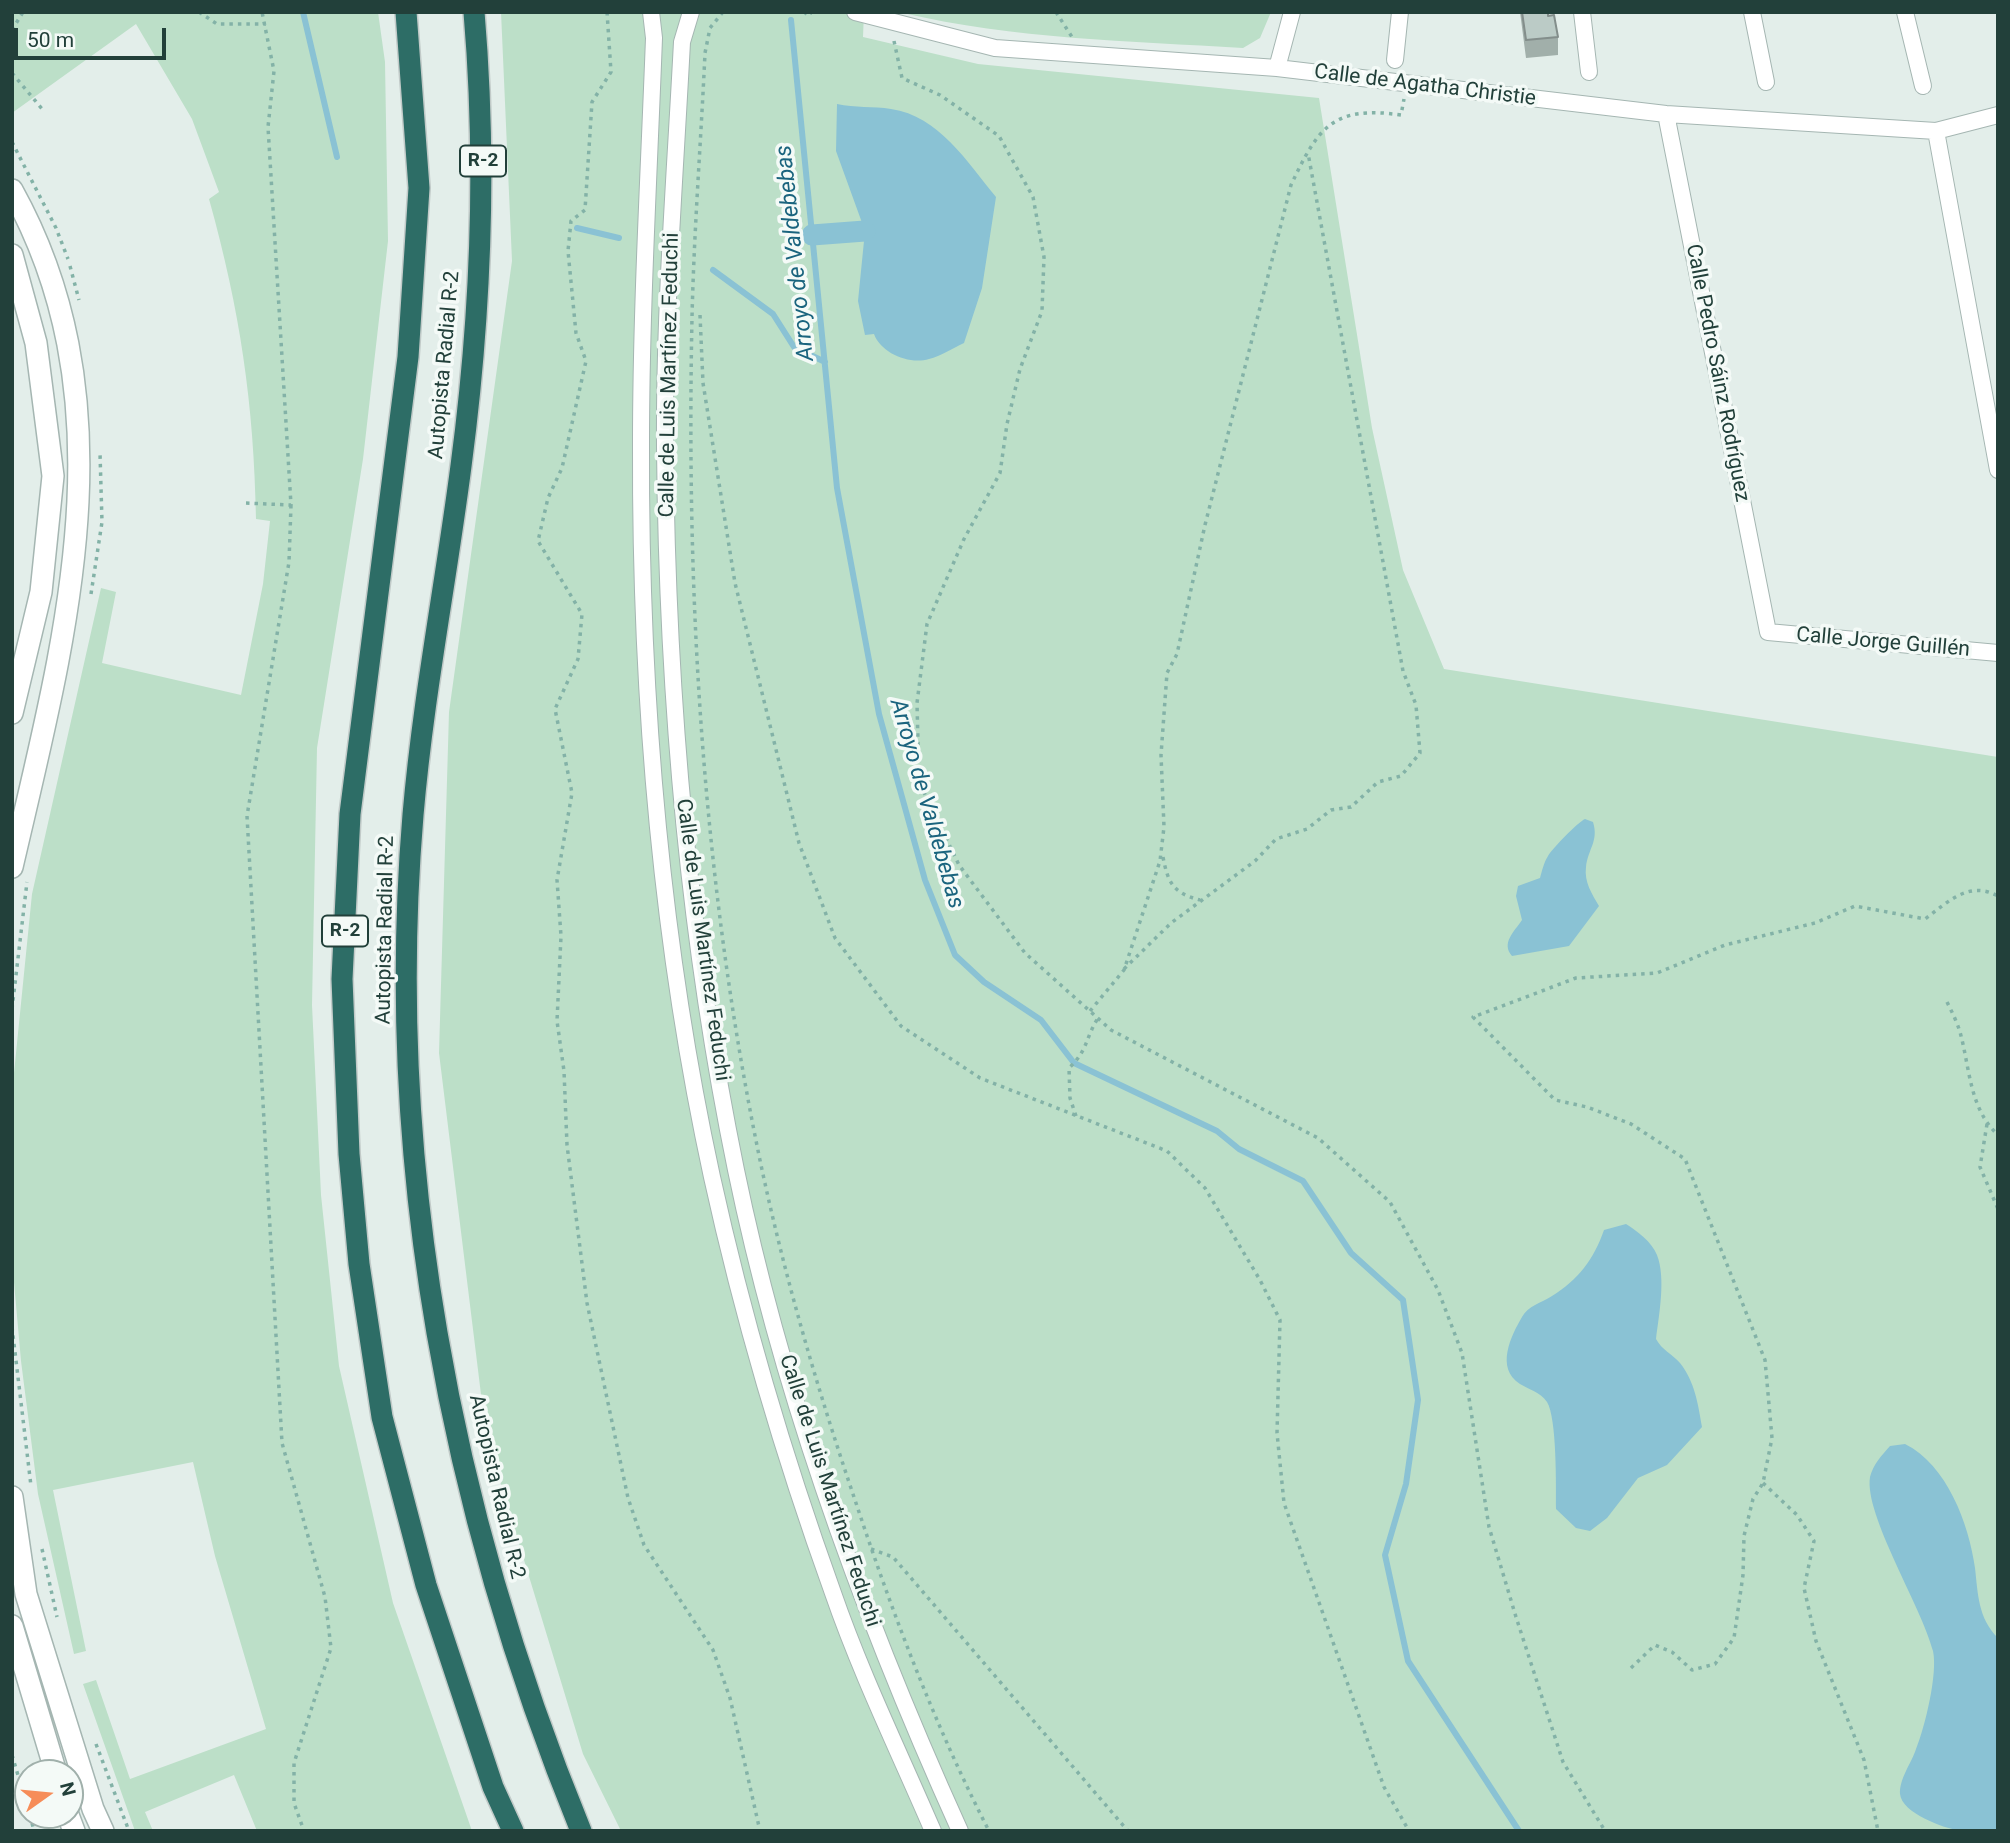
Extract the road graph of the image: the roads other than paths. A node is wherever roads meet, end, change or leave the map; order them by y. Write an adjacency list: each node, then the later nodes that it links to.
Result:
1 (406, 12): 30 (highway, Autopista Radial R-2 / R-2)
2 (474, 12): 31 (highway, Autopista Radial R-2 / R-2)
3 (651, 12): 32 (street, Calle de Luis Martínez Feduchi)
4 (691, 12): 33 (street, Calle de Luis Martínez Feduchi)
5 (855, 12): 12 (street, Calle de Agatha Christie)
6 (1292, 12): 12 (street)
7 (1401, 12): 11 (street)
8 (1582, 12): 13 (street)
9 (1752, 12): 14 (street)
10 (1905, 12): 15 (street)
11 (1395, 60)
12 (1277, 68): 16 (street, Calle de Agatha Christie)
13 (1589, 72)
14 (1766, 82)
15 (1923, 86)
16 (1667, 114): 18 (street, Calle de Agatha Christie); 22 (street, Calle Pedro Sáinz Rodríguez)
17 (1998, 115): 18 (street, Calle de Agatha Christie)
18 (1936, 131): 21 (street)
19 (12, 190): 25 (street)
20 (12, 255): 24 (street)
21 (1998, 470)
22 (1768, 632): 23 (street, Calle Jorge Guillén)
23 (1998, 653)
24 (12, 713)
25 (12, 867)
26 (22, 1496): 29 (street)
27 (12, 1626): 28 (street)
28 (51, 1759)
29 (103, 1831)
30 (513, 1831)
31 (581, 1831)
32 (933, 1831)
33 (960, 1831)

